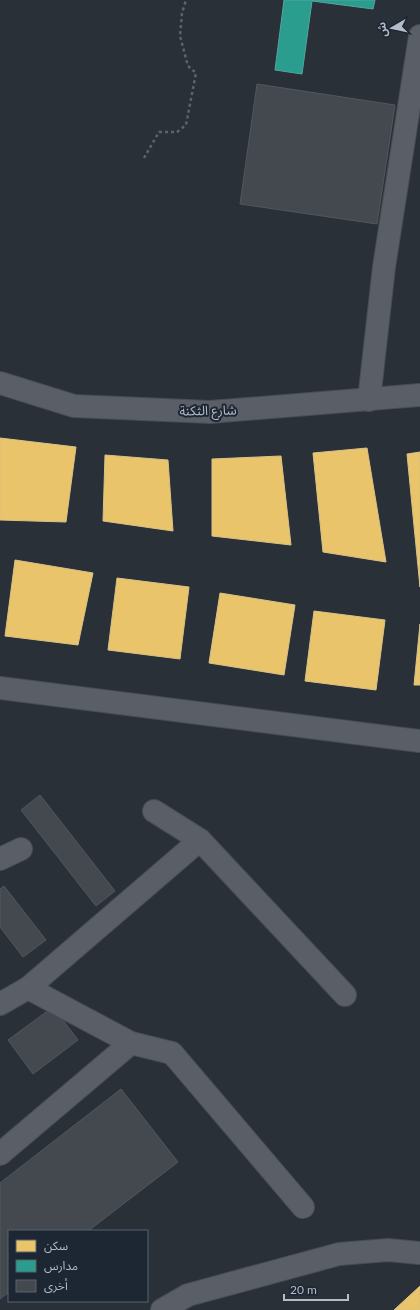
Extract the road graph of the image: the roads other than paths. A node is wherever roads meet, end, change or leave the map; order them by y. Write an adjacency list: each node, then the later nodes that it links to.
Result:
1 (420, 36): 4 (street)
2 (0, 383): 4 (street, شارع الثكنة)
3 (420, 396): 4 (street, شارع الثكنة)
4 (369, 400)
5 (0, 688): 6 (street)
6 (420, 741)
7 (154, 811): 8 (street)
8 (200, 840): 11 (street); 12 (street)
9 (21, 849): 10 (street)
10 (0, 859)
11 (28, 988): 13 (street); 14 (street)
12 (345, 996)
13 (0, 1004)
14 (131, 1043): 15 (street); 16 (street)
15 (0, 1154)
16 (303, 1207)
17 (420, 1253): 18 (street)
18 (162, 1310)

